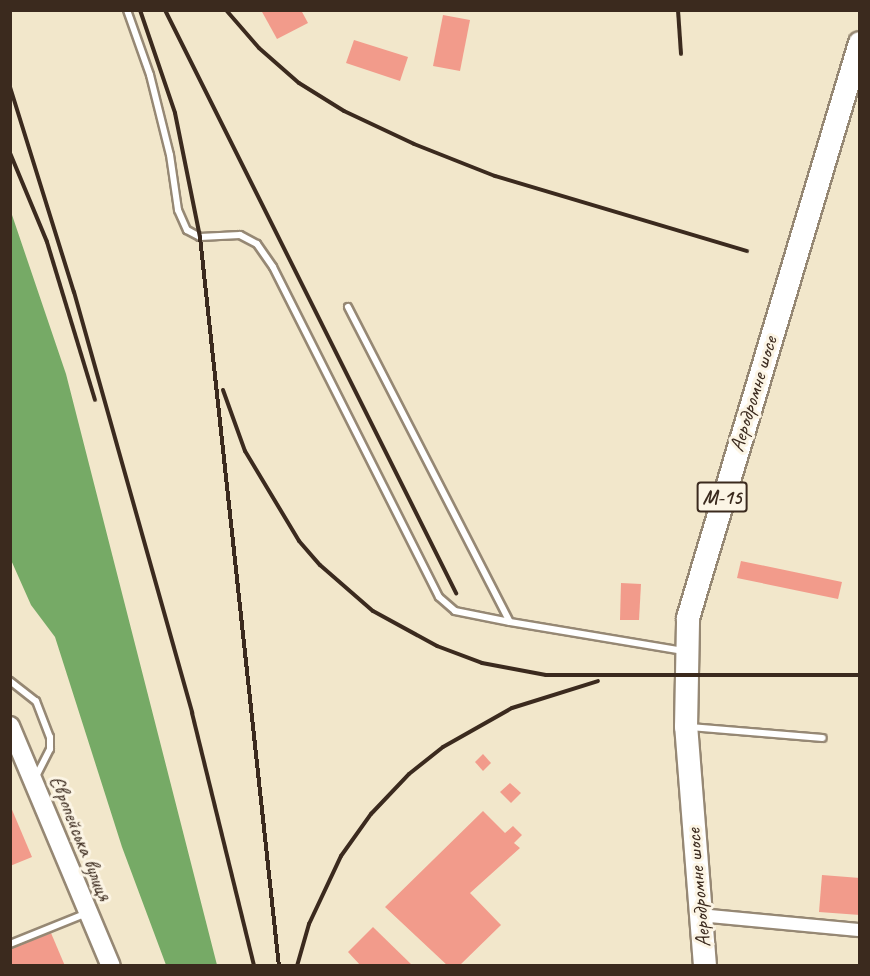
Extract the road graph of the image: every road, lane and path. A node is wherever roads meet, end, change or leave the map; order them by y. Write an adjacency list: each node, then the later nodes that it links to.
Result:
1 (127, 10): 4 (lane)
2 (860, 43): 5 (highway, Аеродромне шосе / М-15)
3 (348, 307): 4 (lane)
4 (510, 622): 5 (lane)
5 (685, 651): 8 (highway, Аеродромне шосе / М-15)
6 (10, 681): 10 (lane)
7 (10, 726): 10 (main road, Європейська вулиця)
8 (686, 727): 9 (lane); 12 (highway, Аеродромне шосе / М-15)
9 (824, 738)
10 (34, 782): 11 (main road, Європейська вулиця)
11 (87, 913): 14 (lane); 15 (main road, Європейська вулиця)
12 (700, 915): 13 (street); 16 (highway, Аеродромне шосе / М-15)
13 (860, 930)
14 (10, 944)
15 (111, 966)
16 (705, 966)

